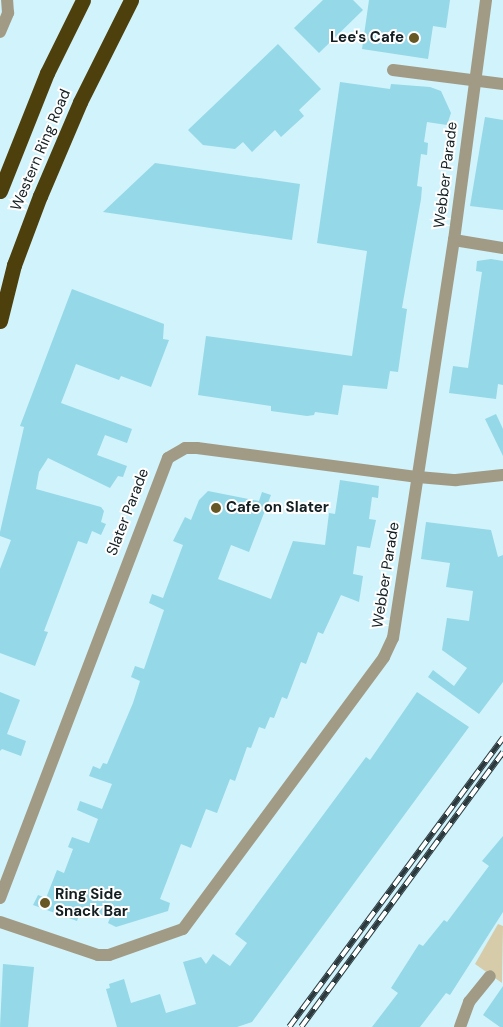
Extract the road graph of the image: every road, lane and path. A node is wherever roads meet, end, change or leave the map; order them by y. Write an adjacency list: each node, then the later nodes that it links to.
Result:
1 (7, 0): 5 (street)
2 (83, 0): 9 (highway, Western Ring Road)
3 (131, 0): 12 (highway, Western Ring Road)
4 (486, 0): 7 (street, Webber Parade)
5 (0, 32)
6 (393, 70): 7 (street)
7 (473, 80): 8 (street); 10 (street, Webber Parade)
8 (503, 84)
9 (0, 190)
10 (454, 240): 11 (street); 14 (street, Webber Parade)
11 (503, 248)
12 (0, 321)
13 (503, 475): 14 (street, Slater Parade)
14 (418, 477): 15 (street, Slater Parade); 16 (street, Webber Parade)
15 (0, 898)
16 (0, 922)
17 (490, 976): 18 (street)
18 (460, 1027)

